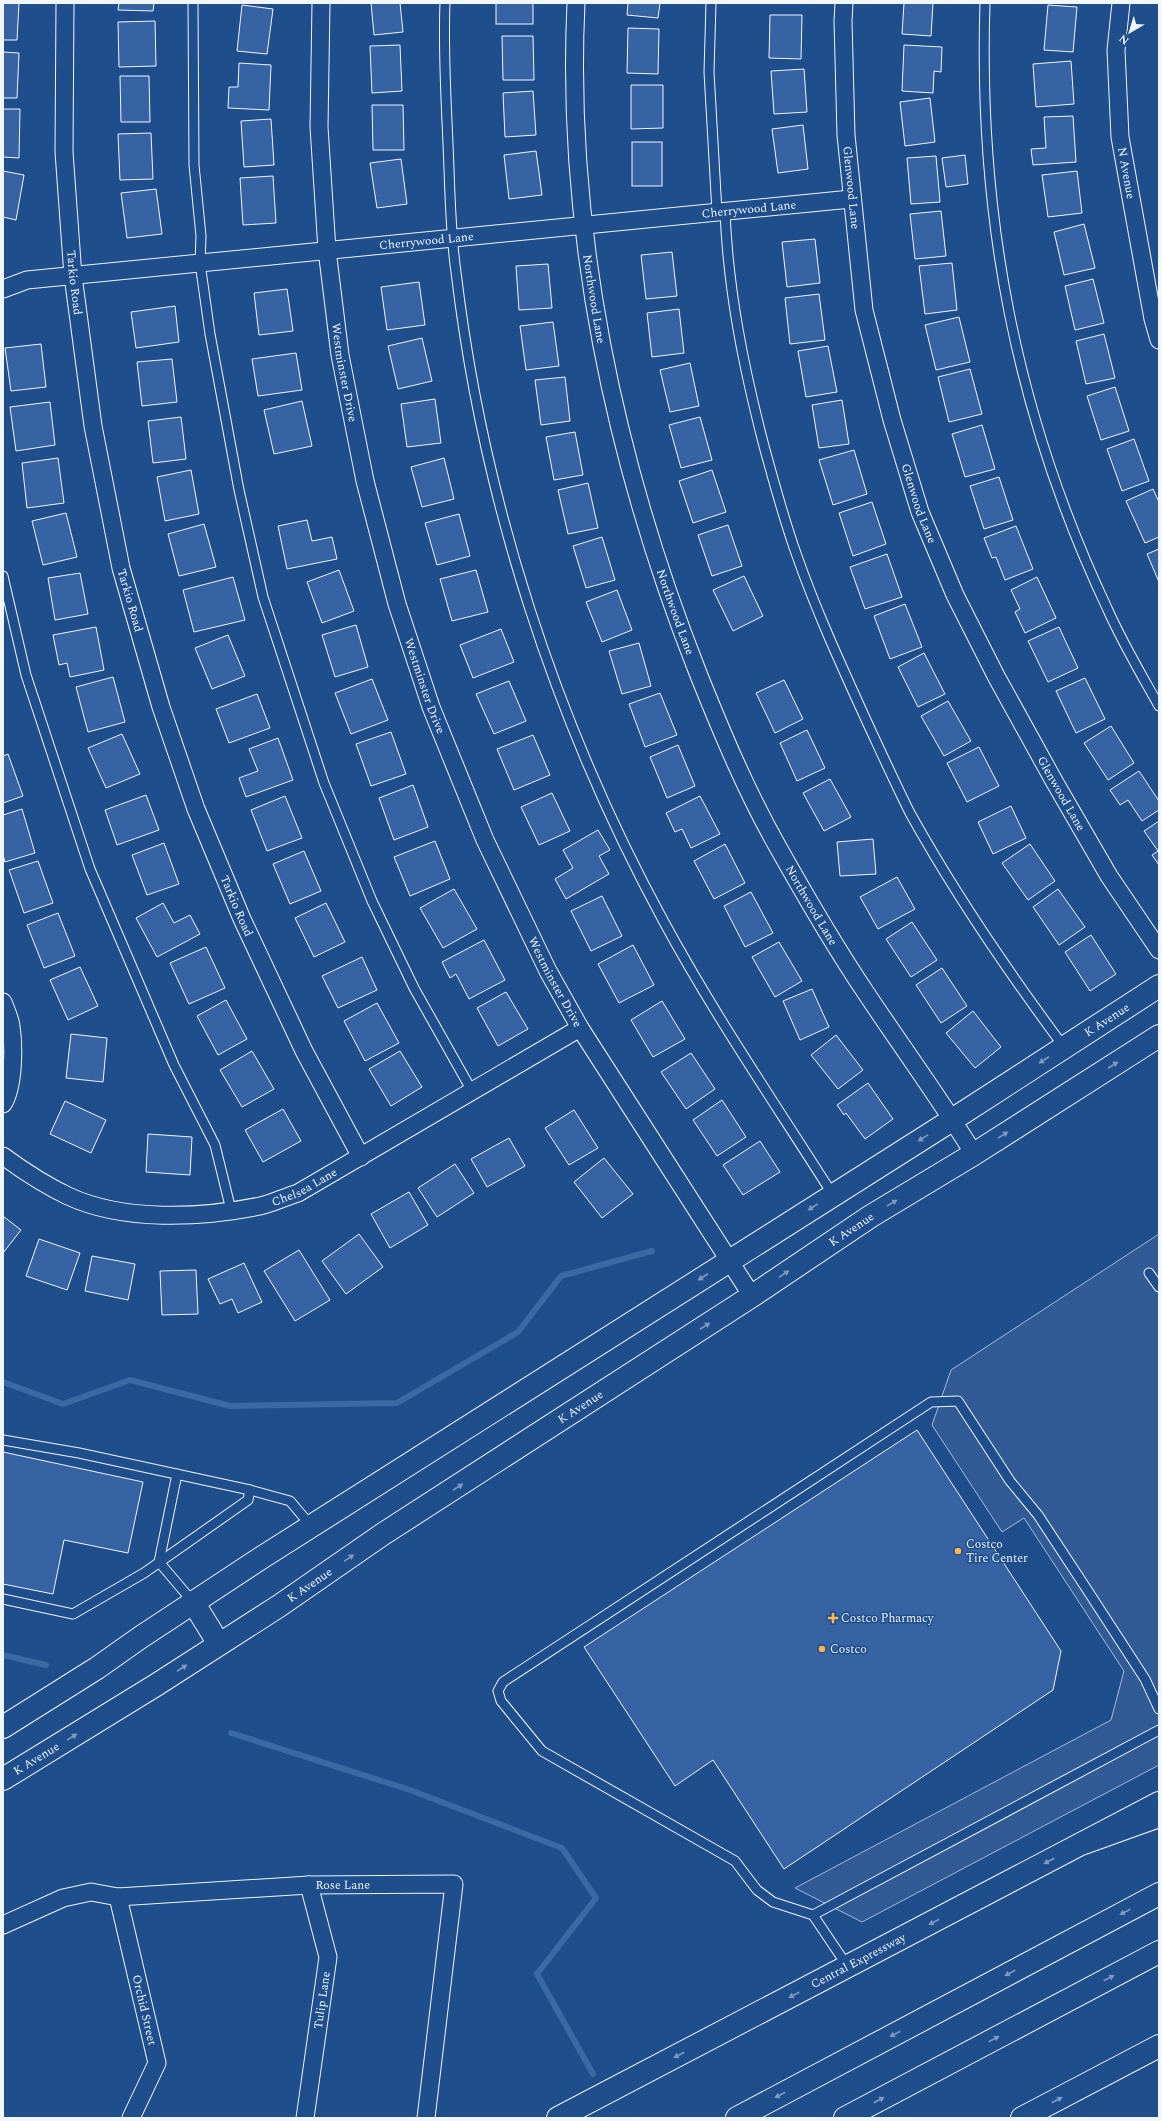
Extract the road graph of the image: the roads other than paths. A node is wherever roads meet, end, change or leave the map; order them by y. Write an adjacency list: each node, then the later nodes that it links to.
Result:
1 (65, 3): 16 (street, Tarkio Road)
2 (193, 3): 15 (lane)
3 (321, 3): 14 (street, Westminster Drive)
4 (445, 3): 13 (lane)
5 (576, 3): 12 (street, Northwood Lane)
6 (711, 3): 11 (lane)
7 (844, 3): 10 (street, Glenwood Lane)
8 (985, 3): 20 (lane)
9 (1121, 3): 18 (street, N Avenue)
10 (851, 199): 11 (street, Cherrywood Lane); 21 (street, Glenwood Lane)
11 (721, 211): 12 (street, Cherrywood Lane); 26 (lane)
12 (583, 225): 13 (street, Cherrywood Lane); 29 (street, Northwood Lane)
13 (454, 238): 14 (street, Cherrywood Lane); 33 (lane)
14 (328, 250): 15 (street, Cherrywood Lane); 24 (street, Westminster Drive)
15 (200, 263): 16 (street, Cherrywood Lane); 27 (lane)
16 (73, 276): 17 (street, Cherrywood Lane); 32 (street, Tarkio Road)
17 (3, 289)
18 (1159, 340)
19 (3, 576): 34 (lane)
20 (1159, 706)
21 (1159, 950)
22 (1159, 986): 26 (main road, K Avenue)
23 (3, 1002): 28 (street)
24 (580, 1028): 27 (street, Chelsea Lane); 35 (street, Westminster Drive)
25 (1159, 1036): 30 (main road, K Avenue, one-way to 25)
26 (1064, 1047): 29 (main road, K Avenue, one-way to 29)
27 (472, 1091): 32 (street, Chelsea Lane)
28 (3, 1104)
29 (952, 1120): 30 (street, Northwood Lane); 33 (main road, K Avenue, one-way to 33)
30 (974, 1154): 38 (main road, K Avenue, one-way to 30)
31 (3, 1156): 34 (street, Chelsea Lane)
32 (361, 1157): 34 (street, Chelsea Lane)
33 (833, 1195): 35 (main road, K Avenue, one-way to 35)
34 (231, 1210)
35 (728, 1261): 38 (street, Westminster Drive); 42 (main road, K Avenue, one-way to 42)
36 (1149, 1273): 37 (lane)
37 (1159, 1287)
38 (752, 1296): 46 (main road, K Avenue, one-way to 38)
39 (3, 1440): 40 (lane)
40 (177, 1474): 41 (lane); 43 (lane)
41 (250, 1490): 42 (lane); 43 (lane)
42 (312, 1527): 45 (main road, K Avenue)
43 (160, 1562): 44 (lane); 45 (lane)
44 (3, 1599)
45 (193, 1602): 46 (main road); 48 (main road, K Avenue)
46 (220, 1644): 50 (main road, K Avenue, one-way to 46)
47 (1159, 1709): 57 (lane)
48 (3, 1727)
49 (1159, 1730): 57 (lane)
50 (3, 1779)
51 (1159, 1803): 53 (main road, Central Expressway)
52 (1159, 1816): 53 (main road)
53 (1084, 1843): 60 (main road, Central Expressway, one-way to 60)
54 (308, 1885): 56 (street, Rose Lane); 63 (street, Tulip Lane); 64 (street, Rose Lane)
55 (1159, 1894): 66 (main road, one-way to 66)
56 (118, 1897): 58 (street, Rose Lane); 62 (street, Orchid Street)
57 (813, 1915): 60 (lane)
58 (3, 1925)
59 (1159, 1952): 67 (main road, one-way to 59)
60 (848, 1967): 65 (main road, Central Expressway, one-way to 65)
61 (1159, 2046): 68 (main road, one-way to 61)
62 (131, 2118)
63 (305, 2118)
64 (426, 2118)
65 (558, 2118)
66 (737, 2118)
67 (845, 2118)
68 (1022, 2118)

